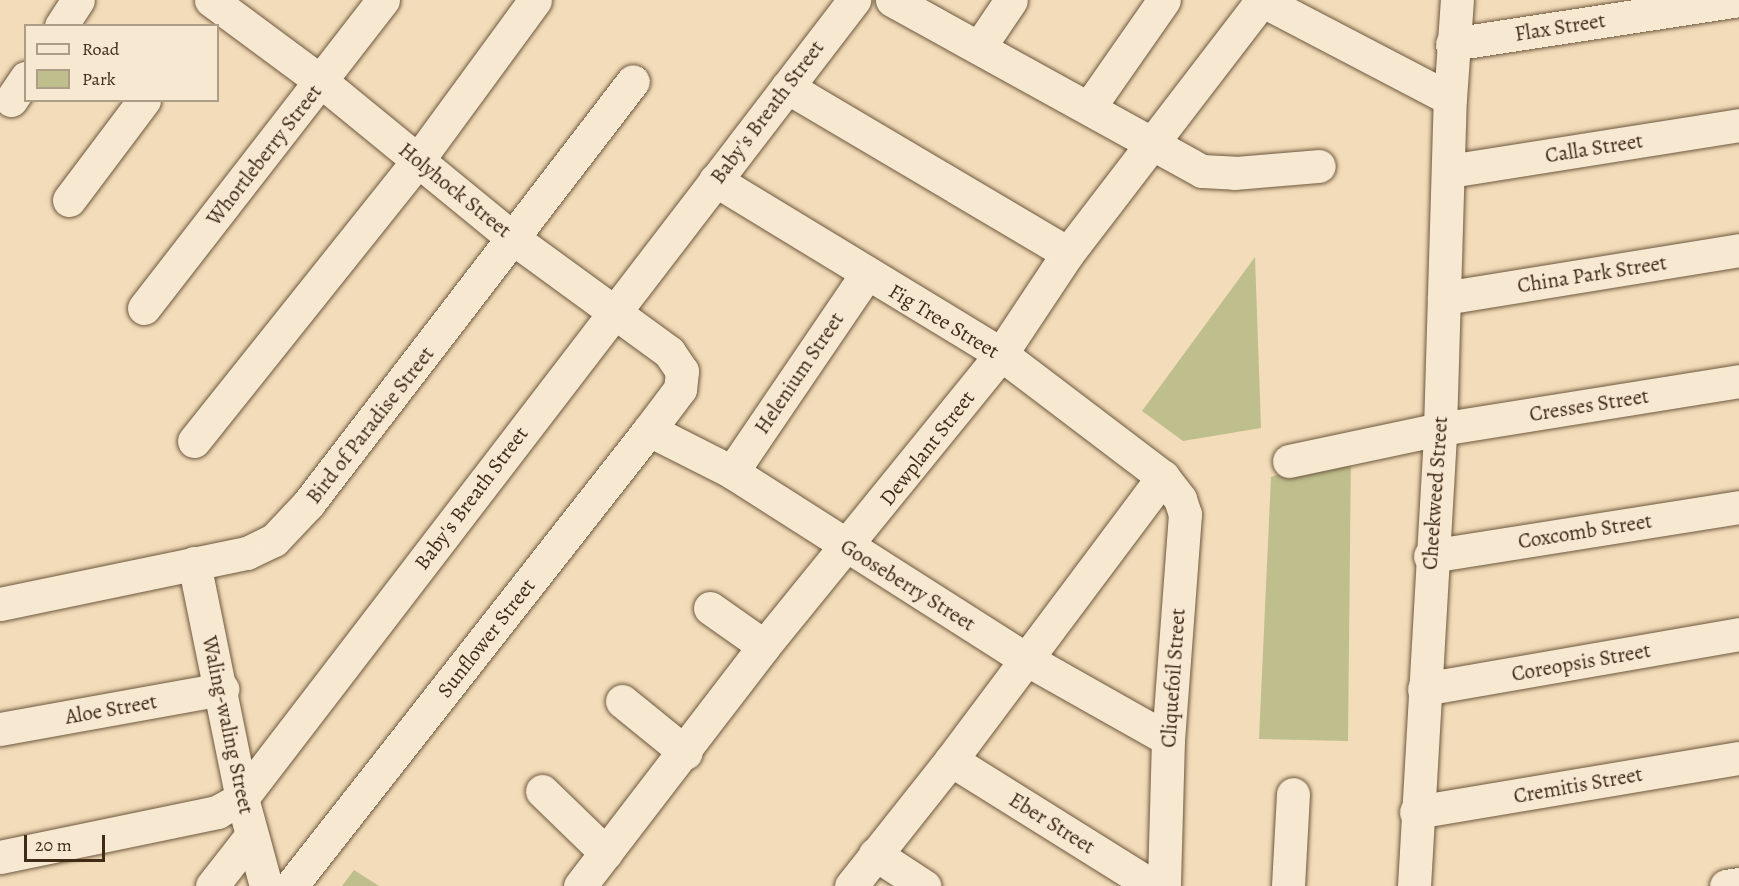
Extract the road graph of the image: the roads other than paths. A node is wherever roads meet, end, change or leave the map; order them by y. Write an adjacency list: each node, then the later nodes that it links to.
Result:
1 (78, 0): 12 (street)
2 (383, 0): 16 (street, Whortleberry Street)
3 (535, 0): 23 (street)
4 (854, 0): 17 (street, Baby's Breath Street)
5 (892, 0): 14 (street)
6 (1011, 0): 14 (street)
7 (1164, 0): 20 (street)
8 (1262, 0): 18 (street); 22 (street, Dewplant Street)
9 (1457, 0): 13 (street, Cheekweed Street)
10 (1739, 0): 13 (street, Flax Street)
11 (212, 7): 16 (street, Holyhock Street)
12 (62, 24)
13 (1452, 44): 18 (street, Cheekweed Street)
14 (980, 46): 20 (street)
15 (633, 81): 28 (street, Bird of Paradise Street)
16 (322, 82): 23 (street, Holyhock Street); 33 (street, Whortleberry Street)
17 (787, 87): 26 (street, Baby's Breath Street); 30 (street)
18 (1450, 99): 25 (street, Cheekweed Street)
19 (142, 102): 27 (street)
20 (1090, 106): 22 (street)
21 (1739, 125): 25 (street, Calla Street)
22 (1153, 143): 24 (street); 30 (street, Dewplant Street)
23 (418, 160): 28 (street, Holyhock Street); 40 (street)
24 (1319, 166)
25 (1449, 171): 32 (street, Cheekweed Street)
26 (716, 180): 31 (street, Fig Tree Street); 34 (street, Baby's Breath Street)
27 (69, 200)
28 (514, 238): 34 (street, Holyhock Street); 47 (street, Bird of Paradise Street)
29 (1739, 249): 32 (street, China Park Street)
30 (1068, 253): 35 (street, Dewplant Street)
31 (866, 274): 35 (street, Fig Tree Street); 42 (street, Helenium Street)
32 (1444, 298): 38 (street, Cheekweed Street)
33 (144, 308)
34 (613, 311): 37 (street, Holyhock Street); 63 (street, Baby's Breath Street)
35 (1001, 354): 43 (street, Fig Tree Street); 45 (street, Dewplant Street)
36 (1739, 381): 38 (street, Cresses Street)
37 (680, 389): 39 (street, Sunflower Street)
38 (1440, 429): 41 (street, Cresses Street); 46 (street, Cheekweed Street)
39 (650, 430): 42 (street, Gooseberry Street); 72 (street, Sunflower Street)
40 (194, 441)
41 (1289, 461)
42 (732, 472): 45 (street, Gooseberry Street)
43 (1163, 477): 52 (street); 57 (street, Cliquefoil Street)
44 (1739, 507): 46 (street, Coxcomb Street)
45 (848, 547): 51 (street, Dewplant Street); 52 (street, Gooseberry Street)
46 (1430, 556): 54 (street, Cheekweed Street)
47 (194, 563): 48 (street, Bird of Paradise Street); 53 (street, Waling-waling Street)
48 (0, 604)
49 (710, 608): 51 (street)
50 (1739, 634): 54 (street, Coreopsis Street)
51 (764, 646): 58 (street, Dewplant Street)
52 (1026, 659): 57 (street, Gooseberry Street); 60 (street)
53 (222, 689): 56 (street, Aloe Street); 63 (street, Waling-waling Street)
54 (1424, 689): 64 (street, Cheekweed Street)
55 (622, 701): 58 (street)
56 (0, 729)
57 (1168, 739): 77 (street, Cliquefoil Street)
58 (686, 753): 66 (street, Dewplant Street)
59 (1739, 758): 64 (street, Cremitis Street)
60 (951, 759): 67 (street); 76 (street, Eber Street)
61 (542, 791): 66 (street)
62 (1293, 794): 78 (street)
63 (242, 798): 65 (street, Waling-waling Street); 68 (street, Baby's Breath Street)
64 (1416, 812): 79 (street, Cheekweed Street)
65 (251, 836): 70 (street); 71 (street, Waling-waling Street)
66 (606, 854): 73 (street, Dewplant Street)
67 (875, 854): 74 (street); 75 (street)
68 (0, 857)
69 (1739, 884): 80 (street)
70 (212, 886)
71 (266, 886)
72 (291, 886)
73 (580, 886)
74 (851, 886)
75 (924, 886)
76 (1153, 886)
77 (1164, 886)
78 (1288, 886)
79 (1414, 886)
80 (1726, 886)

